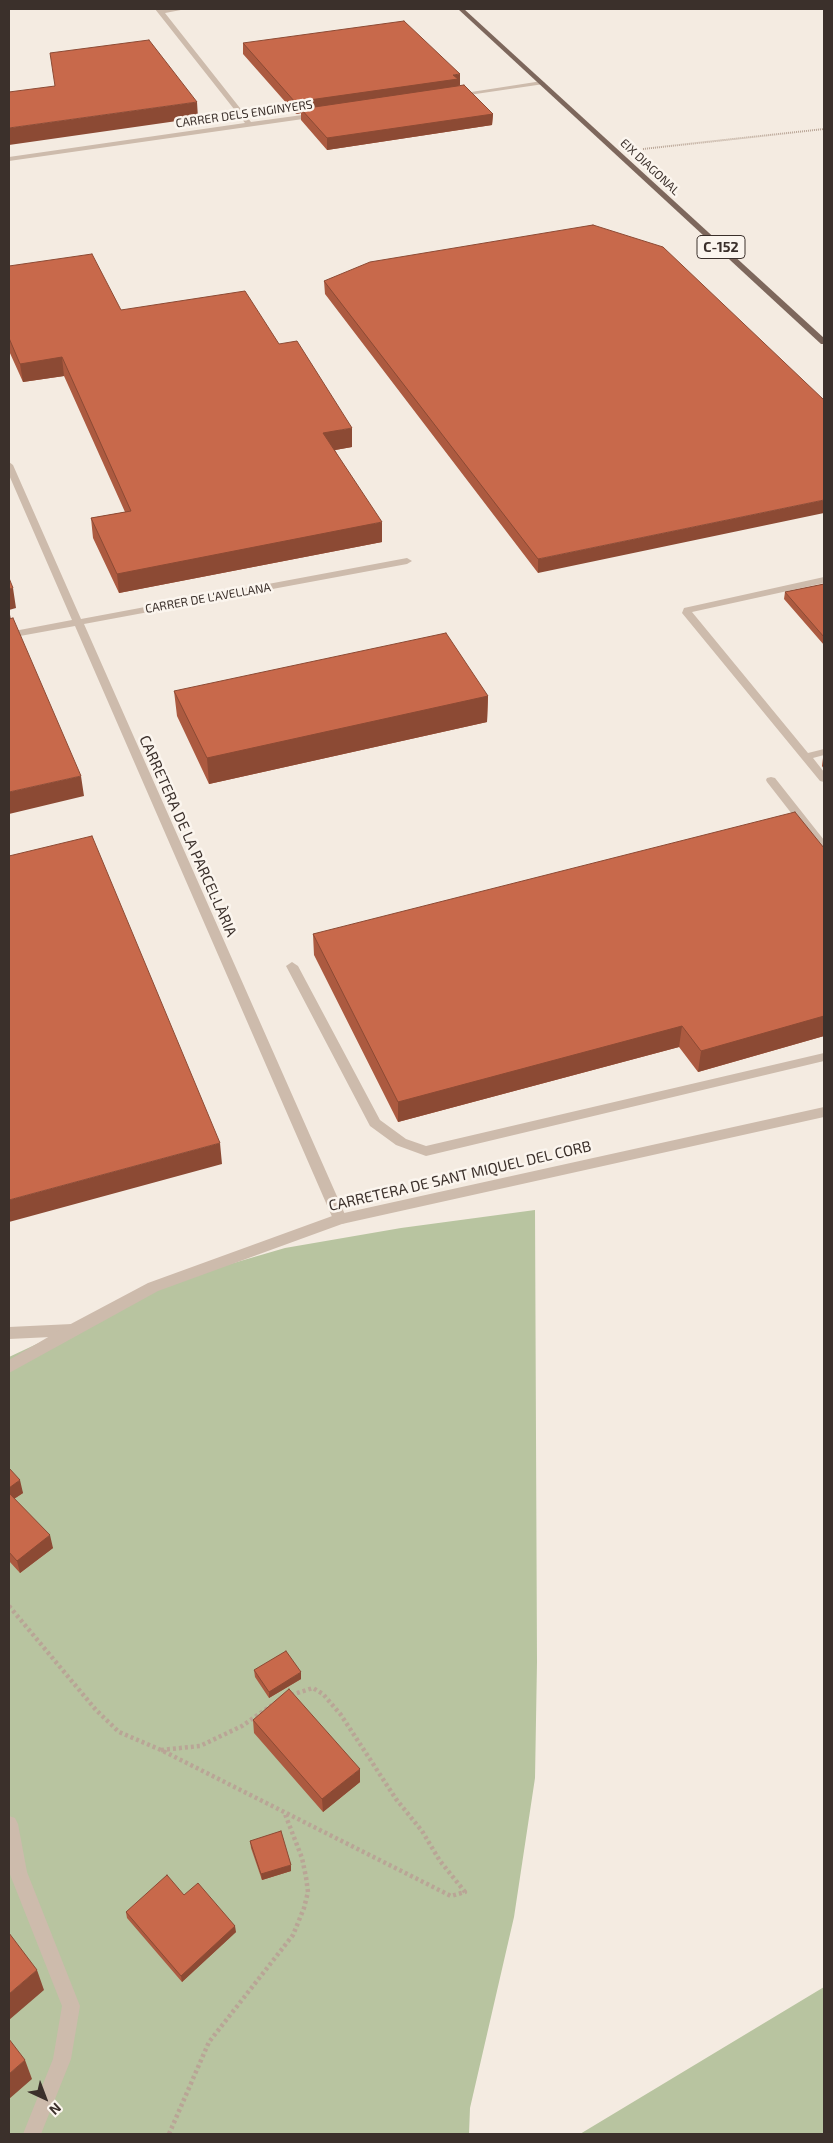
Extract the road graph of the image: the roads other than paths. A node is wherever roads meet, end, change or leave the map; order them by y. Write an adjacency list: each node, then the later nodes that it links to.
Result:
1 (183, 9): 3 (street)
2 (461, 9): 4 (main road, EIX DIAGONAL / C-152)
3 (159, 10): 7 (street)
4 (542, 83): 5 (street); 9 (main road, EIX DIAGONAL / C-152)
5 (444, 97)
6 (328, 114): 7 (street, CARRER DELS ENGINYERS)
7 (250, 124): 8 (street, CARRER DELS ENGINYERS)
8 (9, 158)
9 (824, 342)
10 (9, 466): 13 (street, CARRETERA DE LA PARCEL·LÀRIA)
11 (407, 562): 13 (street, CARRER DE L'AVELLANA)
12 (824, 580): 16 (street)
13 (77, 621): 14 (street, CARRER DE L'AVELLANA); 23 (street, CARRETERA DE LA PARCEL·LÀRIA)
14 (9, 635)
15 (824, 752): 16 (street)
16 (806, 757): 17 (street)
17 (824, 779)
18 (771, 780): 19 (street)
19 (824, 847)
20 (292, 966): 21 (street)
21 (824, 1057)
22 (824, 1112): 23 (street, CARRETERA DE SANT MIQUEL DEL CORB)
23 (340, 1219): 24 (street, CARRETERA DE SANT MIQUEL DEL CORB)
24 (72, 1330): 25 (street); 26 (street, CARRETERA DE SANT MIQUEL DEL CORB)
25 (9, 1333)
26 (9, 1367)
27 (9, 1824): 28 (street)
28 (14, 1875): 29 (street)
29 (32, 2134)

